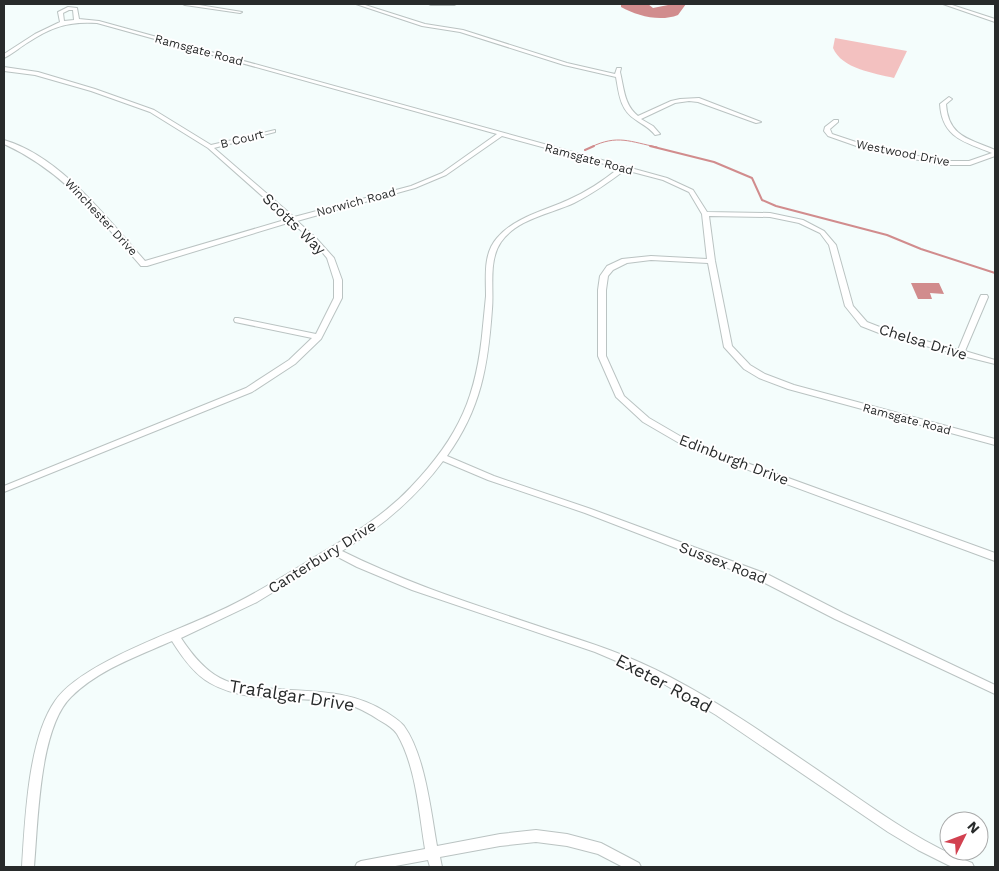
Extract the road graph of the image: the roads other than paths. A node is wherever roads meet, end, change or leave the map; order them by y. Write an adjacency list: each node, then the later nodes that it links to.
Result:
1 (185, 4): 7 (street)
2 (358, 4): 13 (street)
3 (431, 4): 4 (street); 6 (street)
4 (454, 4)
5 (945, 4): 9 (street)
6 (430, 11)
7 (240, 12)
8 (77, 20): 10 (street, Ramsgate Road); 10 (street); 20 (street, Ramsgate Road)
9 (995, 21)
10 (62, 22): 11 (street, Ramsgate Road)
11 (4, 56)
12 (4, 69): 22 (street, Scotts Way)
13 (618, 72): 15 (street)
14 (949, 99): 23 (street)
15 (638, 118): 17 (street); 19 (street)
16 (836, 120): 23 (street, Westwood Drive)
17 (758, 122)
18 (274, 131): 22 (street, B Court)
19 (657, 134)
20 (500, 135): 24 (street, Ramsgate Road); 26 (street, Norwich Road)
21 (4, 142): 28 (street, Winchester Drive)
22 (210, 147): 26 (street, Scotts Way)
23 (995, 153)
24 (622, 168): 25 (street, Ramsgate Road); 35 (street, Canterbury Drive)
25 (705, 214): 27 (street, Ramsgate Road); 32 (street, Chelsa Drive)
26 (292, 220): 28 (street, Norwich Road); 31 (street, Scotts Way)
27 (711, 261): 34 (street, Ramsgate Road); 38 (street, Edinburgh Drive)
28 (144, 264)
29 (984, 297): 32 (street)
30 (238, 320): 31 (street)
31 (318, 337): 36 (street, Scotts Way)
32 (960, 354): 33 (street, Chelsa Drive)
33 (995, 362)
34 (995, 442)
35 (441, 457): 37 (street, Canterbury Drive); 40 (street, Sussex Road)
36 (4, 489)
37 (334, 551): 39 (street, Canterbury Drive); 46 (street, Exeter Road)
38 (995, 557)
39 (174, 636): 41 (street, Trafalgar Drive); 42 (street, Canterbury Drive)
40 (995, 690)
41 (432, 853): 43 (street); 44 (street, Trafalgar Drive); 45 (street)
42 (28, 867)
43 (361, 867)
44 (436, 867)
45 (635, 867)
46 (968, 867)

